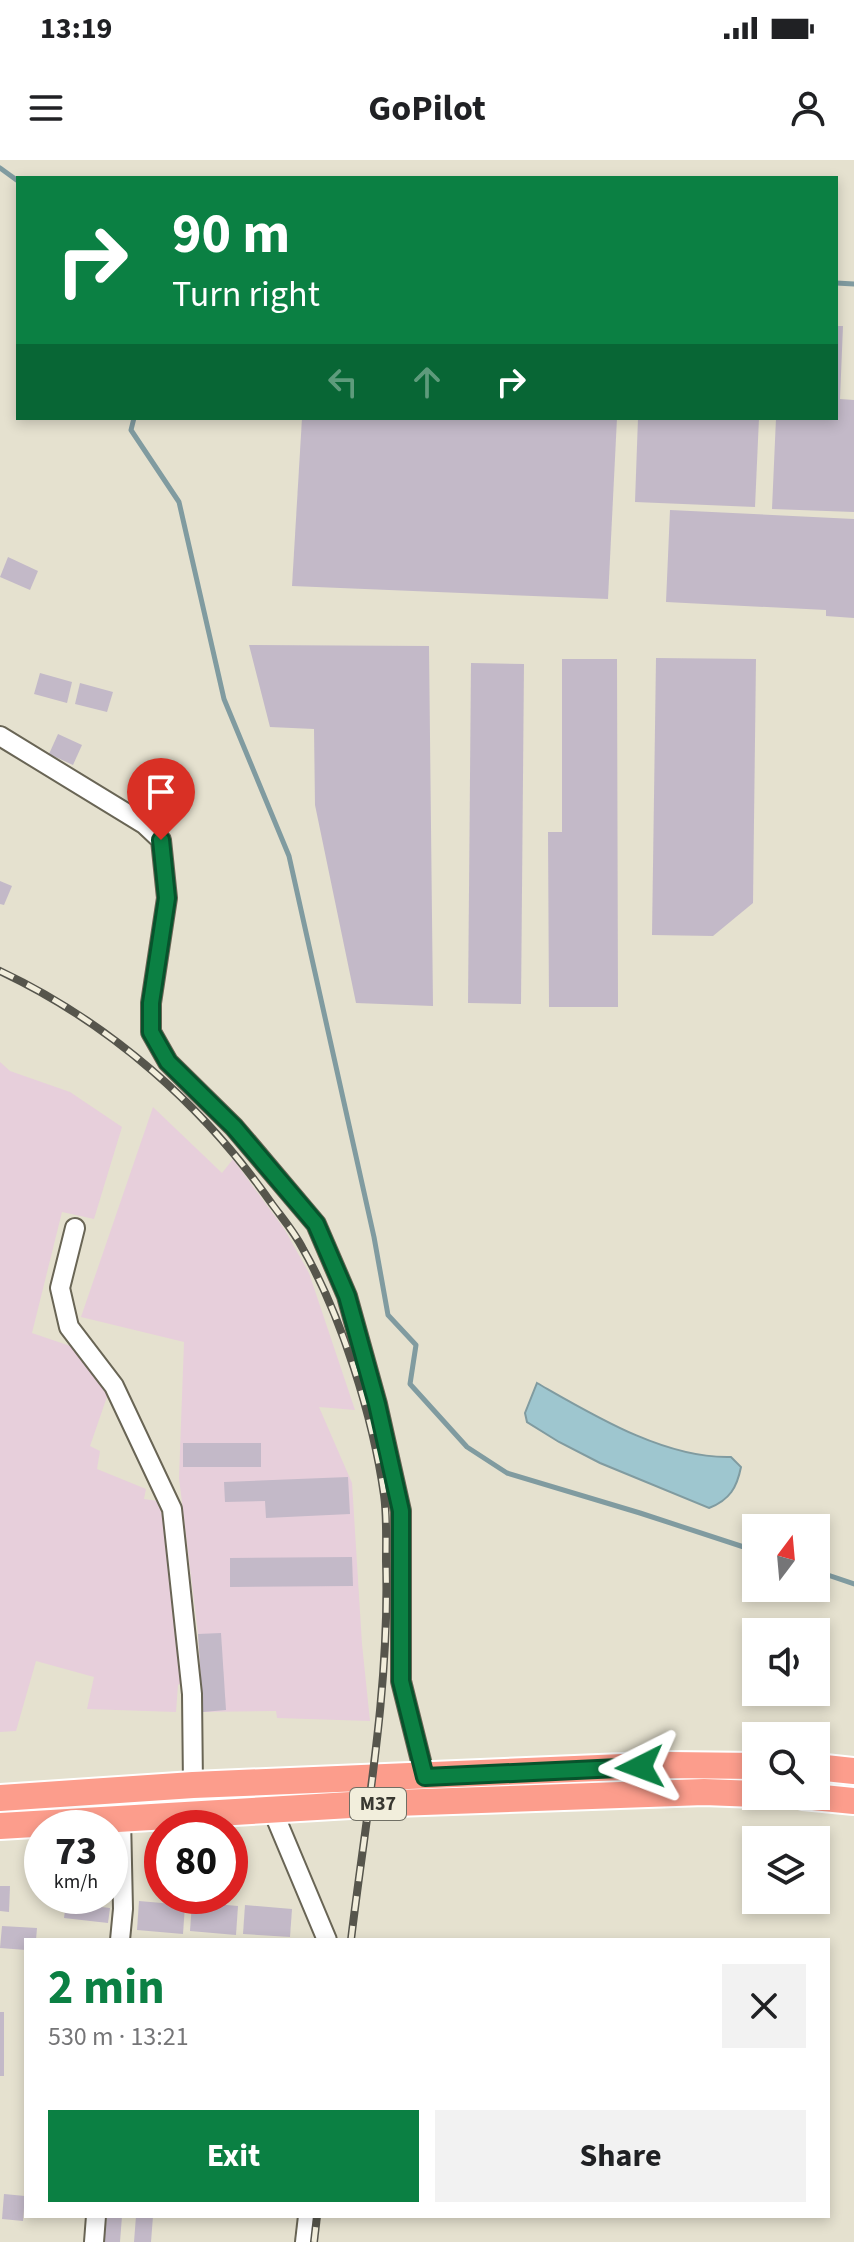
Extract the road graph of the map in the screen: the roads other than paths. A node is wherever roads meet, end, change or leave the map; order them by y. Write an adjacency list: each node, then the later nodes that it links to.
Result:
1 (0, 736): 6 (street)
2 (75, 1228): 7 (street)
3 (742, 1766): 6 (highway, M37)
4 (830, 1768): 5 (highway)
5 (854, 1771)
6 (425, 1777): 7 (highway, M37)
7 (193, 1785): 9 (highway, M37)
8 (742, 1793): 12 (highway, M37)
9 (0, 1798)
10 (830, 1799): 11 (highway)
11 (854, 1801)
12 (272, 1809): 13 (highway, M37); 18 (street)
13 (128, 1818)
14 (24, 1824): 15 (highway, M37)
15 (0, 1826)
16 (123, 1914): 17 (street)
17 (120, 1938)
18 (326, 1938)
19 (96, 2218): 21 (street)
20 (308, 2218): 22 (street)
21 (94, 2242)
22 (305, 2242)

